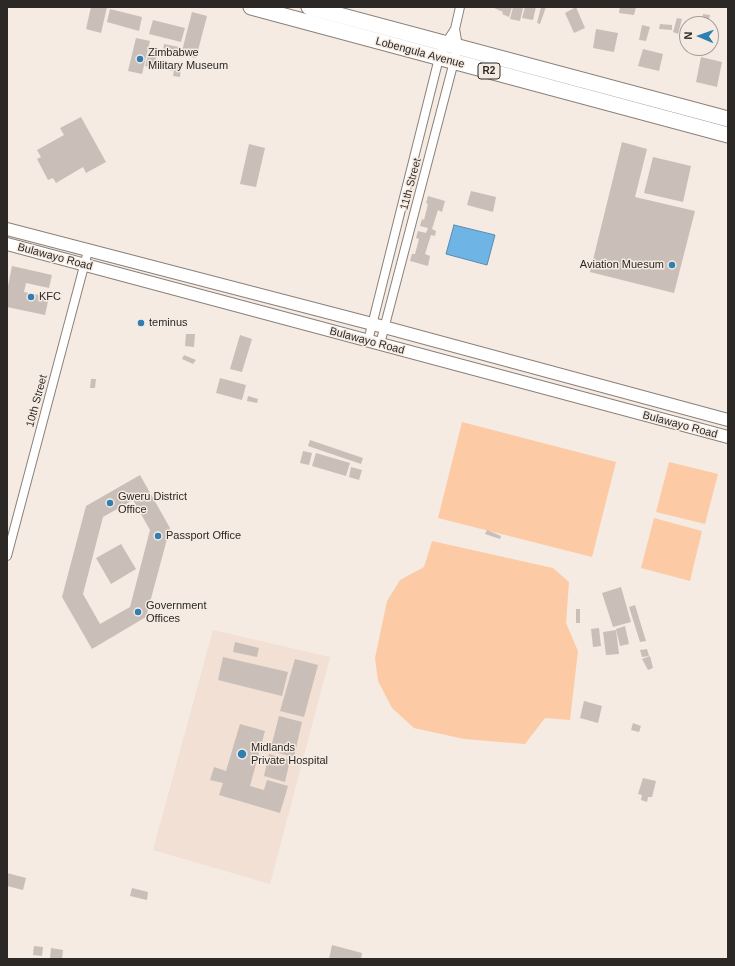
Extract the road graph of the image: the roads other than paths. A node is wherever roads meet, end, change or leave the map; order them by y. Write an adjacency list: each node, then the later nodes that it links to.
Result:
1 (251, 7): 6 (highway, Lobengula Avenue / R2)
2 (309, 7): 5 (highway, Lobengula Avenue / R2)
3 (460, 7): 4 (street, 11th Street)
4 (455, 29): 5 (street, 11th Street); 5 (street, 11th Street)
5 (452, 44): 6 (street, 11th Street); 7 (street, 11th Street); 8 (highway, Lobengula Avenue / R2)
6 (439, 58): 7 (highway, Lobengula Avenue / R2); 14 (street, 11th Street)
7 (454, 62): 9 (highway, Lobengula Avenue / R2); 15 (street, 11th Street)
8 (728, 119)
9 (728, 136)
10 (7, 229): 12 (street, Bulawayo Road)
11 (7, 244): 13 (street, Bulawayo Road)
12 (88, 251): 13 (street, 10th Street); 14 (street, Bulawayo Road)
13 (85, 265): 16 (street, Bulawayo Road); 21 (street, 10th Street)
14 (372, 324): 15 (street, Bulawayo Road); 16 (street, 11th Street)
15 (384, 327): 17 (street, 11th Street); 18 (street, Bulawayo Road)
16 (368, 341): 17 (street, Bulawayo Road)
17 (380, 344): 19 (street, Bulawayo Road)
18 (728, 420)
19 (728, 437)
20 (7, 522): 21 (street)
21 (15, 524): 22 (street, 10th Street)
22 (8, 545): 23 (street, 10th Street)
23 (7, 556)

